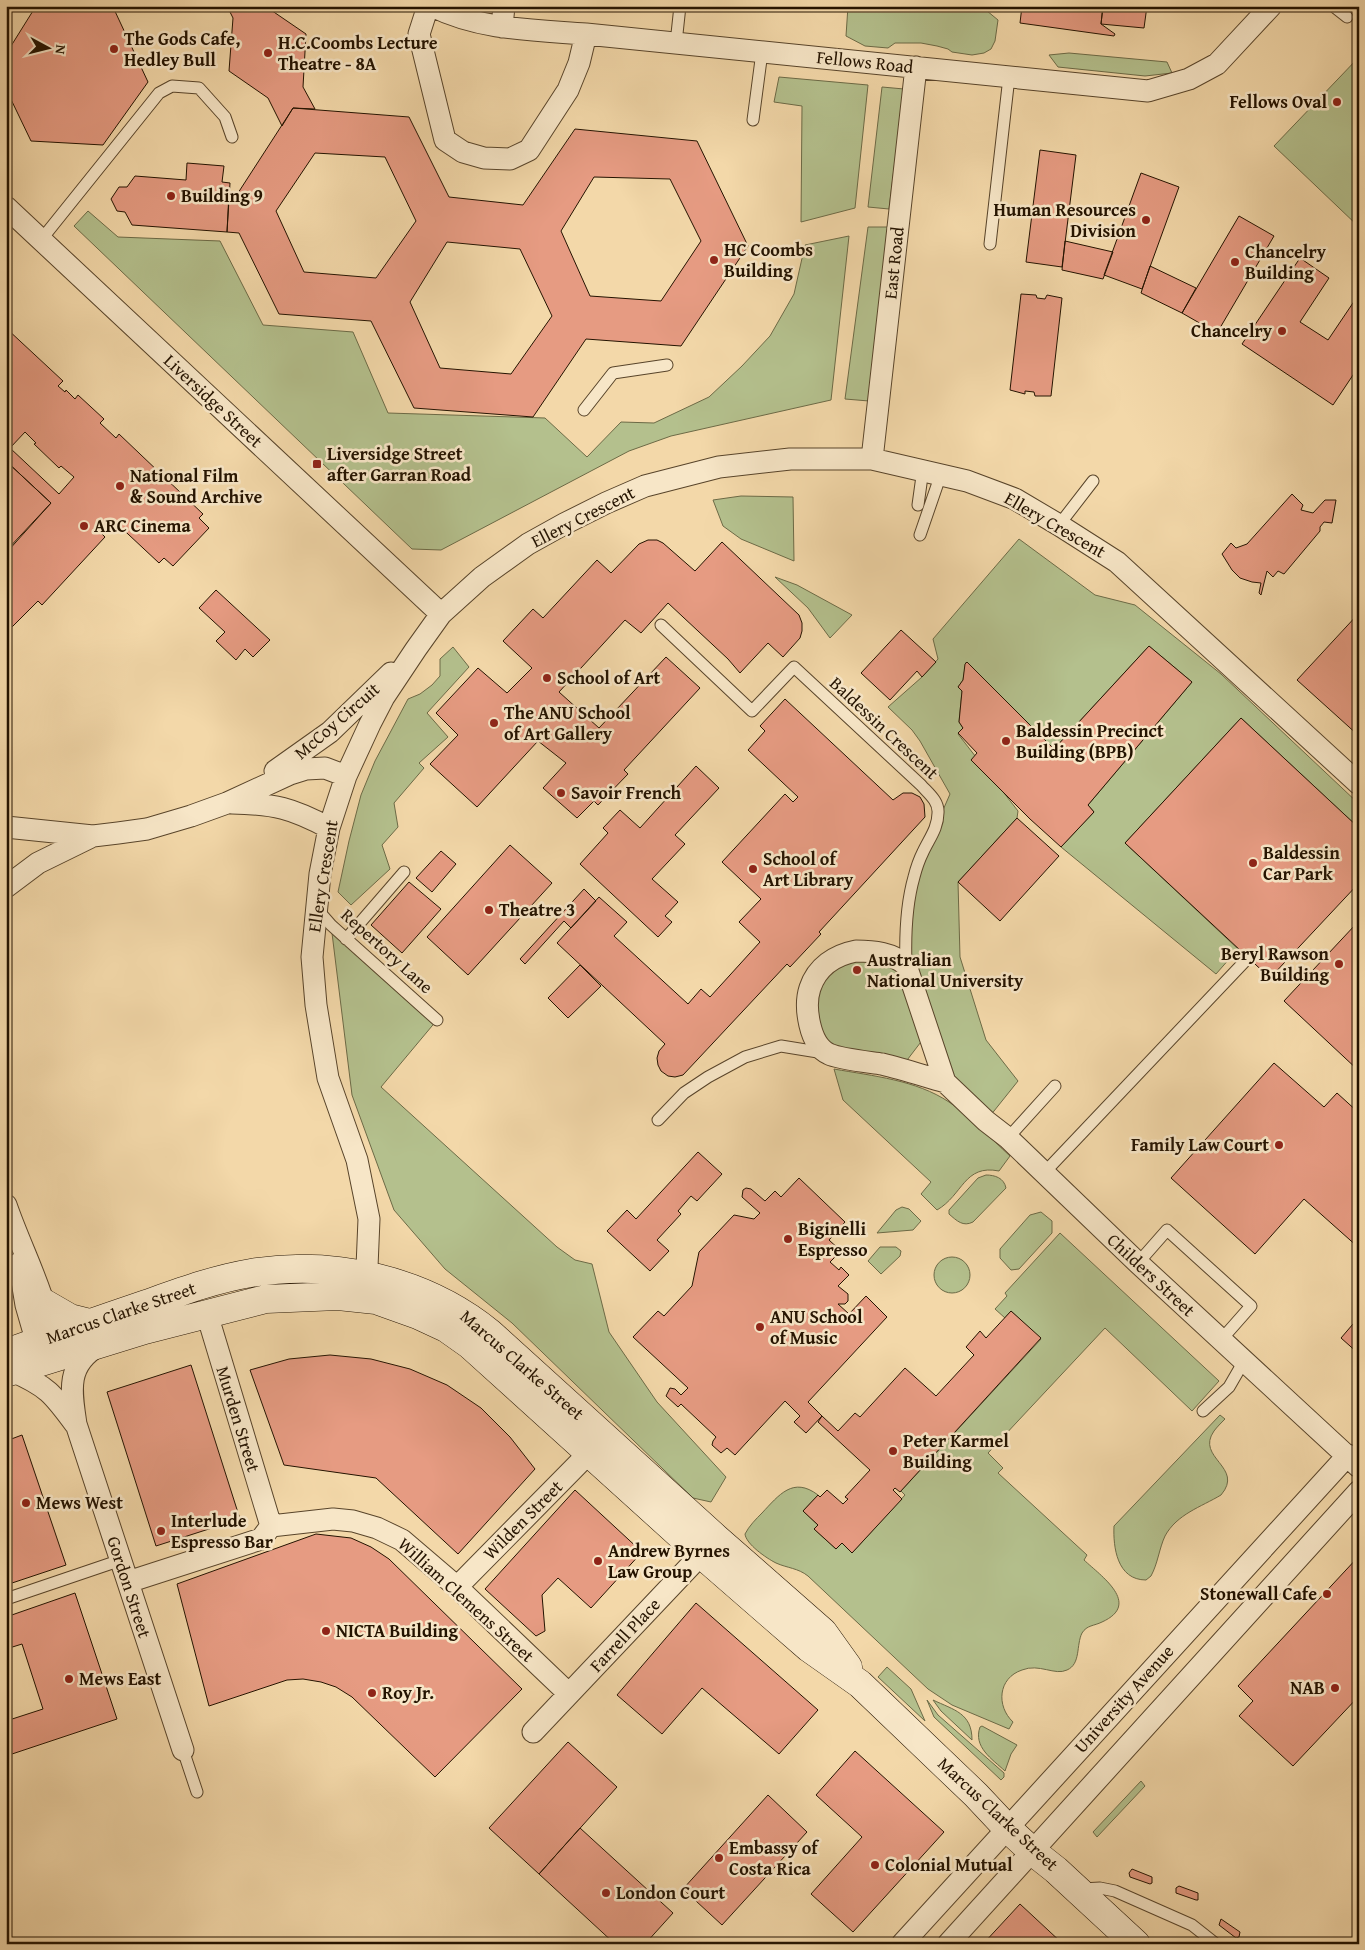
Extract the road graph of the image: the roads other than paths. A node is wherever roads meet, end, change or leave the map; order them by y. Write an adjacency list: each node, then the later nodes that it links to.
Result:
1 (428, 6): 9 (street)
2 (432, 6): 8 (street, Fellows Road)
3 (504, 6): 8 (street)
4 (680, 6): 10 (lane)
5 (1271, 6): 13 (street, Fellows Road)
6 (1333, 6): 7 (lane)
7 (1347, 18)
8 (502, 27): 9 (street, Fellows Road)
9 (586, 34): 10 (street, Fellows Road)
10 (676, 43): 11 (street, Fellows Road)
11 (762, 52): 12 (street, Fellows Road); 14 (lane)
12 (916, 67): 13 (street, Fellows Road); 21 (street, East Road)
13 (1009, 77): 18 (lane)
14 (753, 120)
15 (232, 137): 17 (lane)
16 (6, 207): 17 (street, Liversidge Street)
17 (41, 240): 27 (street, Liversidge Street)
18 (990, 244)
19 (667, 365): 20 (lane)
20 (584, 410)
21 (872, 459): 22 (street, Ellery Crescent); 27 (street, Ellery Crescent)
22 (932, 472): 24 (lane); 25 (street, Ellery Crescent); 26 (lane)
23 (1093, 481): 25 (lane)
24 (918, 505)
25 (1060, 525): 31 (street, Ellery Crescent)
26 (920, 535)
27 (442, 614): 29 (street, Ellery Crescent)
28 (661, 624): 41 (lane, Baldessin Crescent)
29 (416, 649): 30 (street, Ellery Crescent); 32 (street, McCoy Circuit)
30 (346, 776): 32 (street, McCoy Circuit); 34 (street, Ellery Crescent)
31 (1359, 784)
32 (227, 803): 34 (street, McCoy Circuit); 35 (street, McCoy Circuit)
33 (6, 827): 35 (street, McCoy Circuit)
34 (329, 828): 38 (street, Ellery Crescent)
35 (93, 836): 37 (street, McCoy Circuit)
36 (404, 872): 39 (lane)
37 (6, 887)
38 (316, 907): 39 (lane, Repertory Lane); 52 (street, Ellery Crescent)
39 (346, 939): 42 (lane, Repertory Lane)
40 (1248, 958): 48 (lane)
41 (906, 965): 43 (street); 44 (street)
42 (436, 1020)
43 (828, 1054): 44 (street); 46 (lane)
44 (945, 1082): 47 (street, Childers Street)
45 (1055, 1086): 47 (lane)
46 (658, 1120)
47 (1008, 1138): 48 (street, Childers Street)
48 (1044, 1173): 51 (street, Childers Street)
49 (6, 1205): 50 (street)
50 (15, 1230): 53 (street); 58 (street)
51 (1138, 1262): 57 (street, Childers Street); 57 (lane)
52 (363, 1287): 54 (street, Marcus Clarke Street); 55 (street, Marcus Clarke Street); 63 (street, Marcus Clarke Street); 67 (street, Marcus Clarke Street)
53 (44, 1303): 56 (street); 58 (street)
54 (133, 1309): 55 (street); 56 (street, Marcus Clarke Street)
55 (204, 1314): 56 (street, Marcus Clarke Street); 66 (street, Murden Street)
56 (96, 1334): 58 (street, Marcus Clarke Street); 62 (street, Gordon Street)
57 (1221, 1340): 59 (street, Childers Street)
58 (48, 1349): 60 (street, Marcus Clarke Street)
59 (1244, 1361): 61 (lane); 64 (street, Childers Street)
60 (8, 1366): 62 (street, Gordon Street)
61 (1202, 1411)
62 (76, 1424): 68 (street, Gordon Street)
63 (588, 1453): 67 (street, Marcus Clarke Street); 70 (street, Wilden Street)
64 (1353, 1461): 76 (street, University Avenue)
65 (1359, 1490): 77 (street, University Avenue)
66 (271, 1526): 69 (street); 70 (street, William Clemens Street)
67 (709, 1546): 72 (street, Farrell Place); 76 (street, Marcus Clarke Street)
68 (120, 1560): 69 (street, Gordon Street); 71 (lane)
69 (128, 1582): 74 (street, Gordon Street)
70 (457, 1587): 72 (street, William Clemens Street)
71 (6, 1599)
72 (568, 1694): 73 (street, Farrell Place)
73 (533, 1732)
74 (183, 1750): 75 (lane)
75 (197, 1792)
76 (1007, 1828): 77 (street, Marcus Clarke Street); 79 (street, University Avenue)
77 (1032, 1851): 78 (street, Marcus Clarke Street); 80 (street, University Avenue)
78 (1078, 1890): 81 (street, Marcus Clarke Street); 82 (lane)
79 (902, 1944)
80 (948, 1944)
81 (1136, 1944)
82 (1216, 1944)

